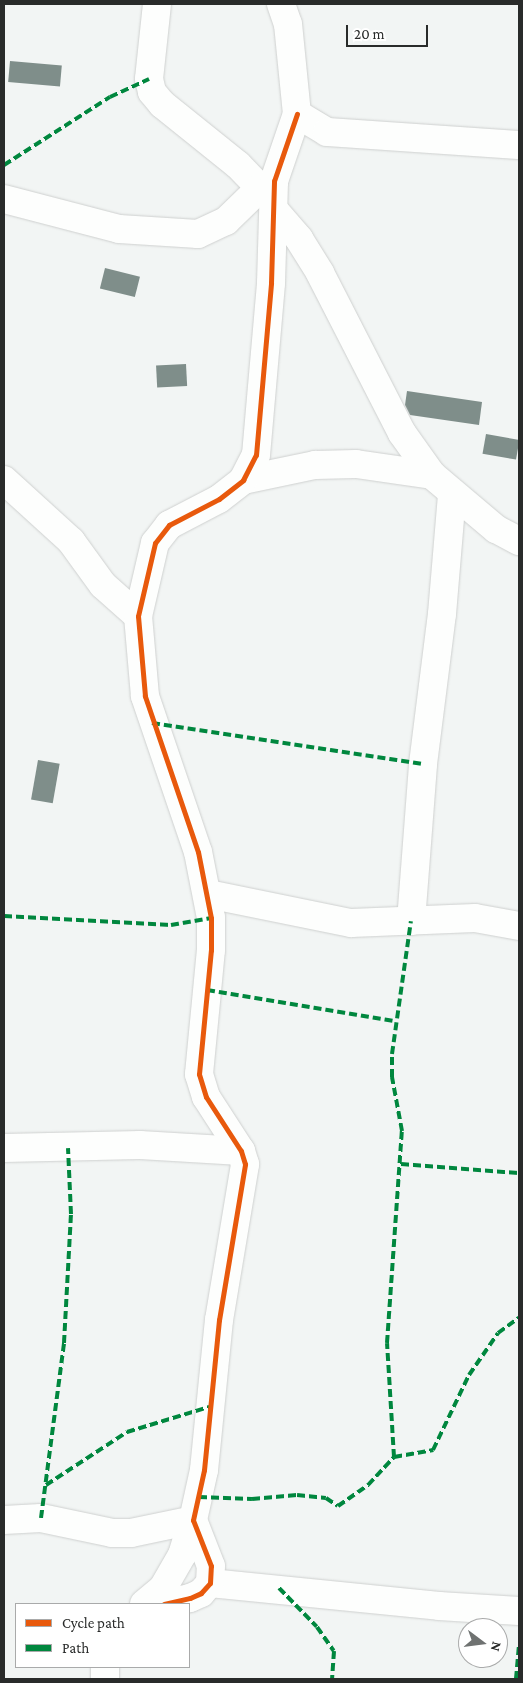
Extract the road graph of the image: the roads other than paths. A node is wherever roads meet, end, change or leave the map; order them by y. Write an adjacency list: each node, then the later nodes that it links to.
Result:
1 (157, 4): 5 (street)
2 (288, 10): 3 (street)
3 (297, 114): 4 (street); 5 (street)
4 (519, 146)
5 (270, 193): 6 (street); 7 (street); 9 (street)
6 (4, 199)
7 (432, 475): 9 (street); 10 (street)
8 (4, 480): 12 (street)
9 (243, 480): 12 (street)
10 (452, 495): 11 (street); 14 (street)
11 (519, 541)
12 (138, 616): 13 (street)
13 (208, 894): 14 (street); 17 (street)
14 (411, 921): 15 (street)
15 (519, 926)
16 (4, 1148): 17 (street)
17 (241, 1151): 19 (street)
18 (4, 1520): 19 (street)
19 (194, 1520): 20 (street); 21 (street)
20 (210, 1583): 22 (street); 23 (street)
21 (145, 1603)
22 (168, 1603)
23 (519, 1611)

